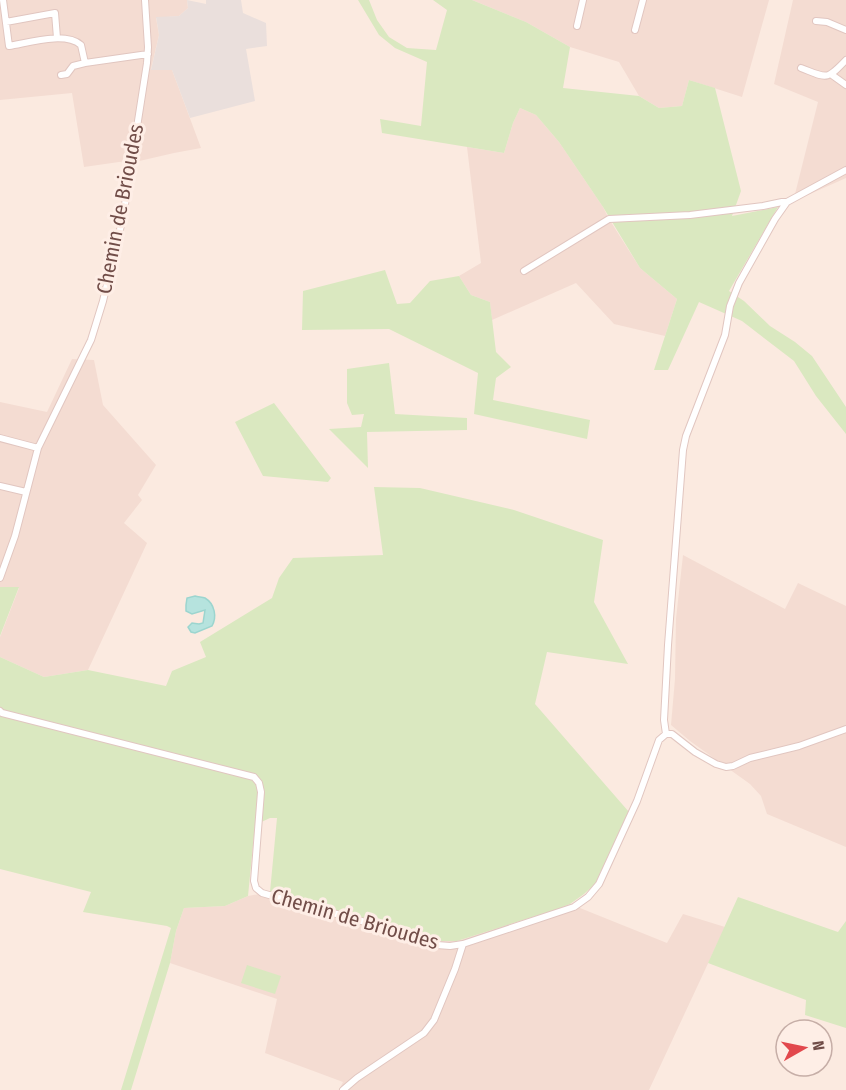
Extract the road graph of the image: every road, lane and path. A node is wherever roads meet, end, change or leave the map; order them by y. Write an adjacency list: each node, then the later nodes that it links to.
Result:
1 (3, 0): 6 (street)
2 (145, 0): 11 (street, Chemin de Brioudes)
3 (583, 0): 7 (street)
4 (643, 0): 8 (street)
5 (816, 21): 9 (street)
6 (6, 22): 10 (street); 10 (street)
7 (576, 26)
8 (634, 30)
9 (846, 30)
10 (57, 38): 13 (street)
11 (148, 54): 13 (street); 19 (street, Chemin de Brioudes)
12 (846, 60): 16 (street)
13 (85, 63): 15 (street)
14 (801, 68): 16 (street)
15 (61, 75)
16 (832, 75): 17 (street)
17 (846, 85)
18 (132, 102): 19 (street)
19 (140, 102): 24 (street, Chemin de Brioudes)
20 (846, 171): 21 (street)
21 (787, 202): 22 (street); 30 (street)
22 (524, 271)
23 (0, 438): 24 (street)
24 (38, 447): 26 (street, Chemin de Brioudes)
25 (0, 486): 26 (street)
26 (26, 492): 27 (street, Chemin de Brioudes)
27 (0, 578)
28 (0, 711): 31 (street, Chemin de Brioudes)
29 (846, 729): 30 (street)
30 (666, 734): 31 (street, Chemin de Brioudes)
31 (463, 944): 32 (street)
32 (343, 1090)

